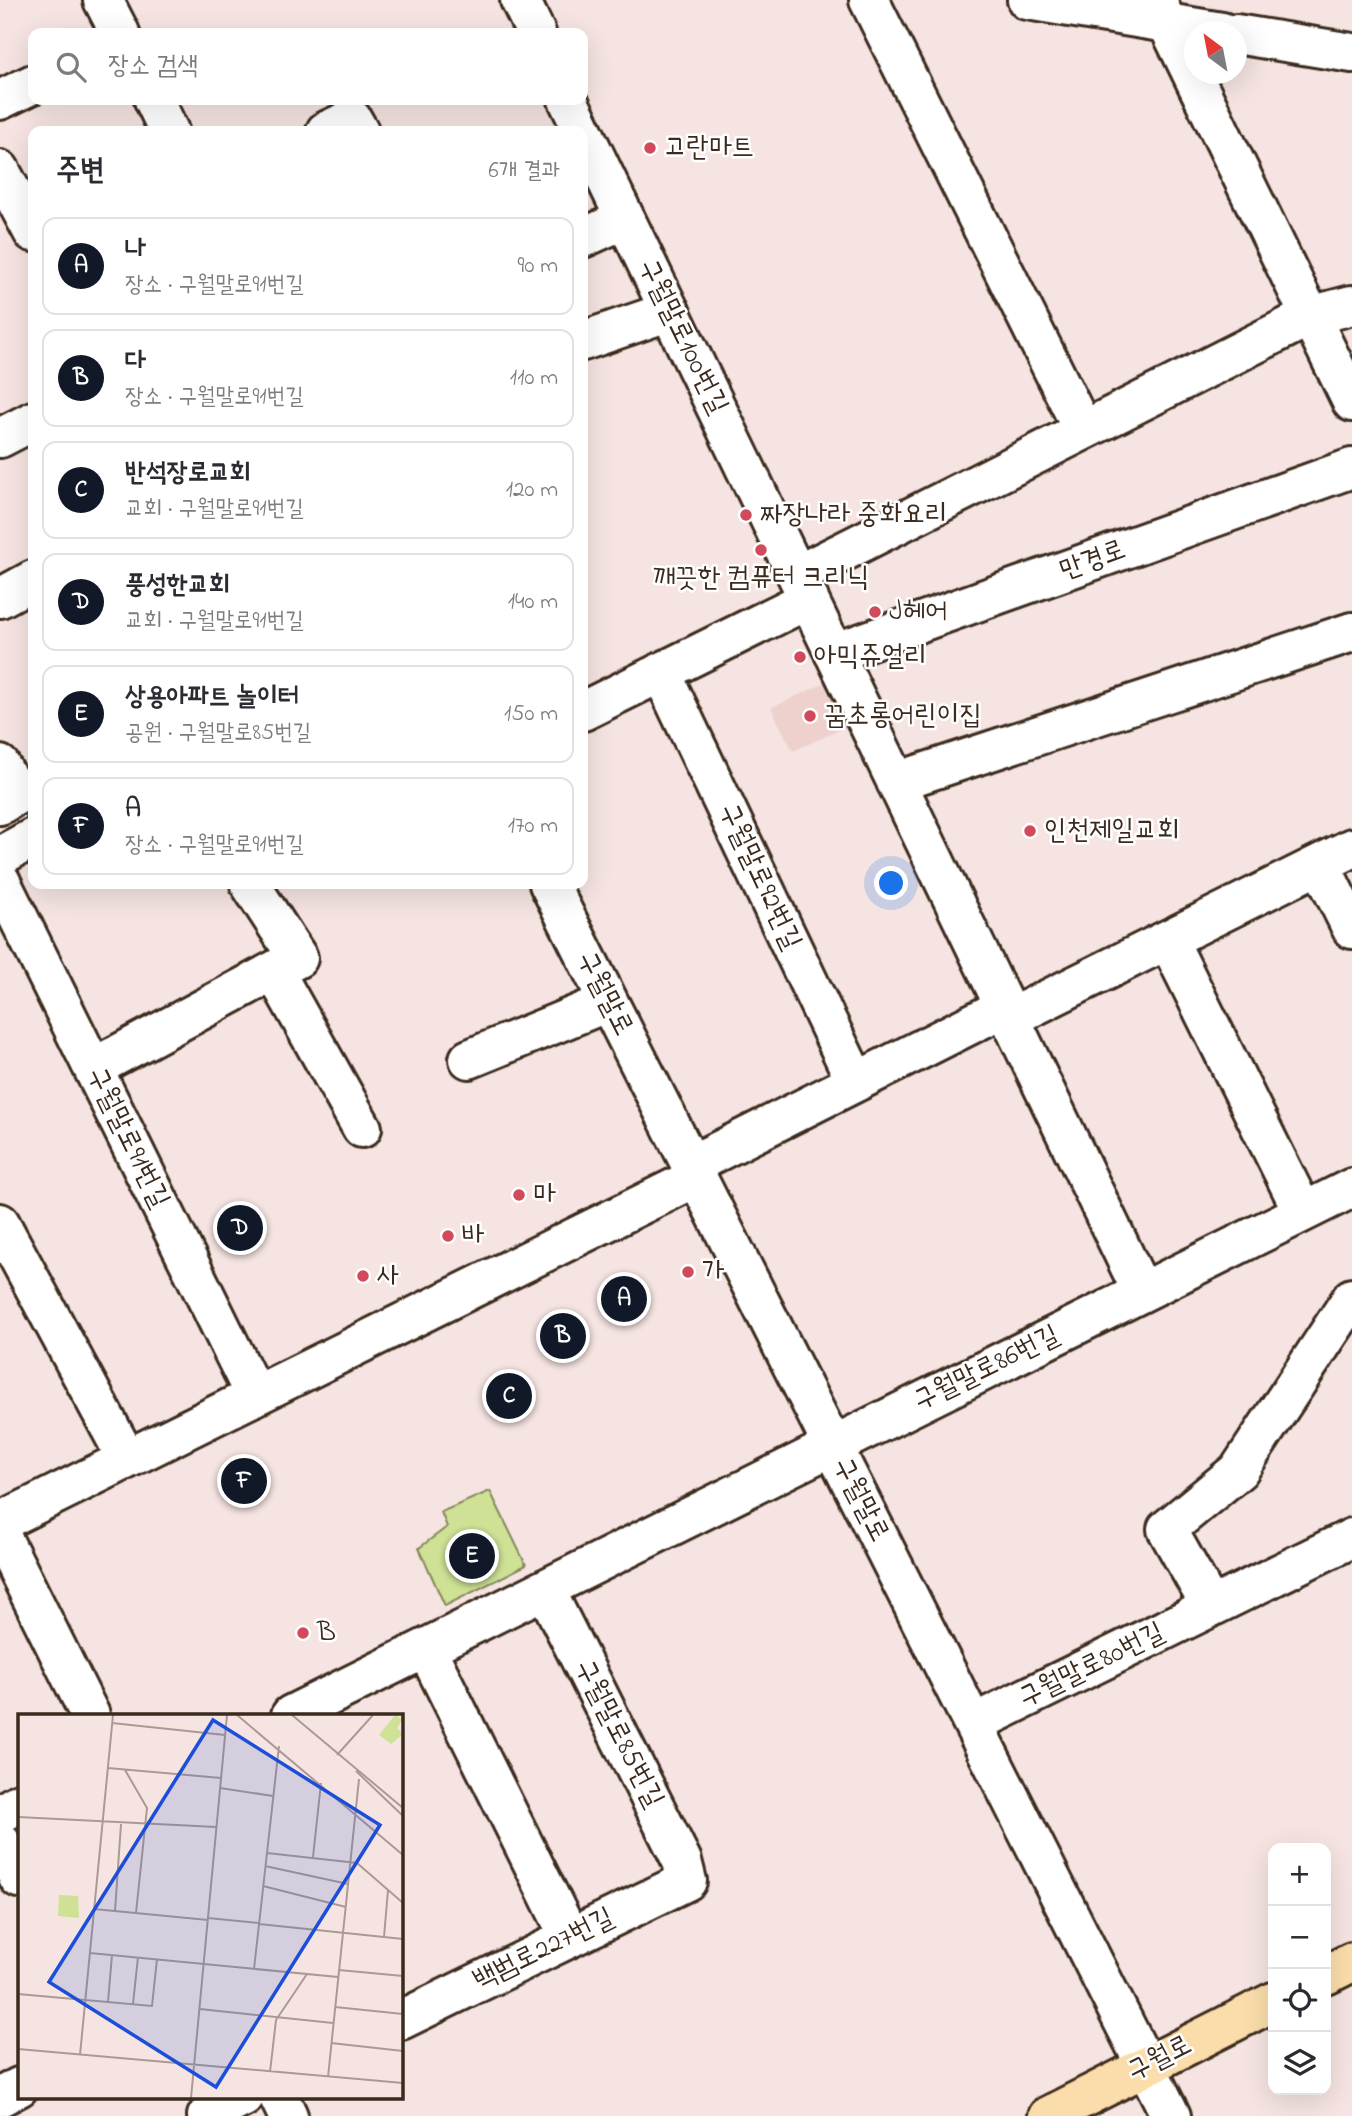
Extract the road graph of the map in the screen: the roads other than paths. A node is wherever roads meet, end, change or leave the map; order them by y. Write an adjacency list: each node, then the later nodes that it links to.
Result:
1 (103, 0): 7 (street)
2 (520, 0): 8 (street)
3 (869, 0): 30 (street)
4 (1027, 0): 5 (street)
5 (1161, 11): 6 (street); 26 (street)
6 (1190, 21)
7 (117, 28)
8 (534, 28)
9 (1247, 36): 10 (street)
10 (1352, 53)
11 (28, 86): 12 (street)
12 (0, 100)
13 (156, 105): 15 (street)
14 (570, 105): 18 (street, 구월말로100번길)
15 (167, 126)
16 (337, 126): 17 (street)
17 (356, 126)
18 (580, 126)
19 (588, 142): 21 (street, 구월말로100번길)
20 (0, 170): 22 (street)
21 (625, 219): 23 (street); 25 (street, 구월말로100번길)
22 (28, 223)
23 (588, 236)
24 (1352, 305): 26 (street)
25 (670, 311): 27 (street); 34 (street, 구월말로100번길)
26 (1310, 316): 28 (street); 30 (street)
27 (588, 339)
28 (1352, 402)
29 (28, 424): 31 (street)
30 (1083, 430): 34 (street)
31 (0, 438)
32 (1352, 468): 37 (street, 만경로)
33 (28, 583): 35 (street)
34 (803, 587): 37 (street); 38 (street)
35 (0, 598)
36 (1352, 632): 40 (street)
37 (834, 653): 40 (street)
38 (661, 672): 39 (street); 54 (street, 구월말로92번길)
39 (588, 708)
40 (896, 782): 51 (street)
41 (28, 841): 42 (street)
42 (0, 856)
43 (1336, 856): 47 (street); 48 (street)
44 (0, 880): 53 (street, 구월말로91번길)
45 (253, 889): 49 (street)
46 (552, 889): 50 (street, 구월말로)
47 (1352, 929)
48 (1168, 940): 51 (street); 58 (street)
49 (274, 971): 53 (street); 55 (street)
50 (608, 1002): 52 (street); 56 (street, 구월말로)
51 (1007, 1013): 54 (street); 60 (street)
52 (469, 1059)
53 (93, 1068): 62 (street, 구월말로91번길)
54 (856, 1082): 56 (street)
55 (362, 1128)
56 (694, 1171): 62 (street); 63 (street, 구월말로)
57 (1352, 1188): 58 (street, 구월말로86번길)
58 (1303, 1212): 60 (street, 구월말로86번길)
59 (0, 1223): 64 (street)
60 (1142, 1292): 63 (street, 구월말로86번길)
61 (1352, 1298): 69 (street)
62 (255, 1396): 64 (street)
63 (833, 1446): 68 (street); 73 (street, 구월말로)
64 (127, 1459): 65 (street)
65 (0, 1522)
66 (0, 1534): 71 (street)
67 (1352, 1538): 69 (street, 구월말로80번길)
68 (545, 1589): 70 (street); 79 (street, 구월말로85번길)
69 (1211, 1607): 73 (street, 구월말로80번길)
70 (426, 1648): 72 (street); 81 (street)
71 (90, 1714)
72 (293, 1714)
73 (973, 1724): 86 (street, 구월말로)
74 (18, 1804): 75 (street)
75 (0, 1814)
76 (0, 1841): 77 (street)
77 (18, 1875)
78 (18, 1877): 80 (street)
79 (687, 1881): 81 (street, 백범로227번길)
80 (0, 1886)
81 (570, 1937): 85 (street, 백범로227번길)
82 (1352, 1962): 83 (main road)
83 (1331, 1972)
84 (1268, 2005): 86 (main road, 구월로)
85 (405, 2008)
86 (1146, 2066): 93 (main road, 구월로); 94 (street, 구월말로)
87 (18, 2088): 88 (street)
88 (0, 2097)
89 (242, 2098): 91 (street)
90 (279, 2098): 92 (street)
91 (207, 2116)
92 (288, 2116)
93 (1048, 2116)
94 (1171, 2116)

